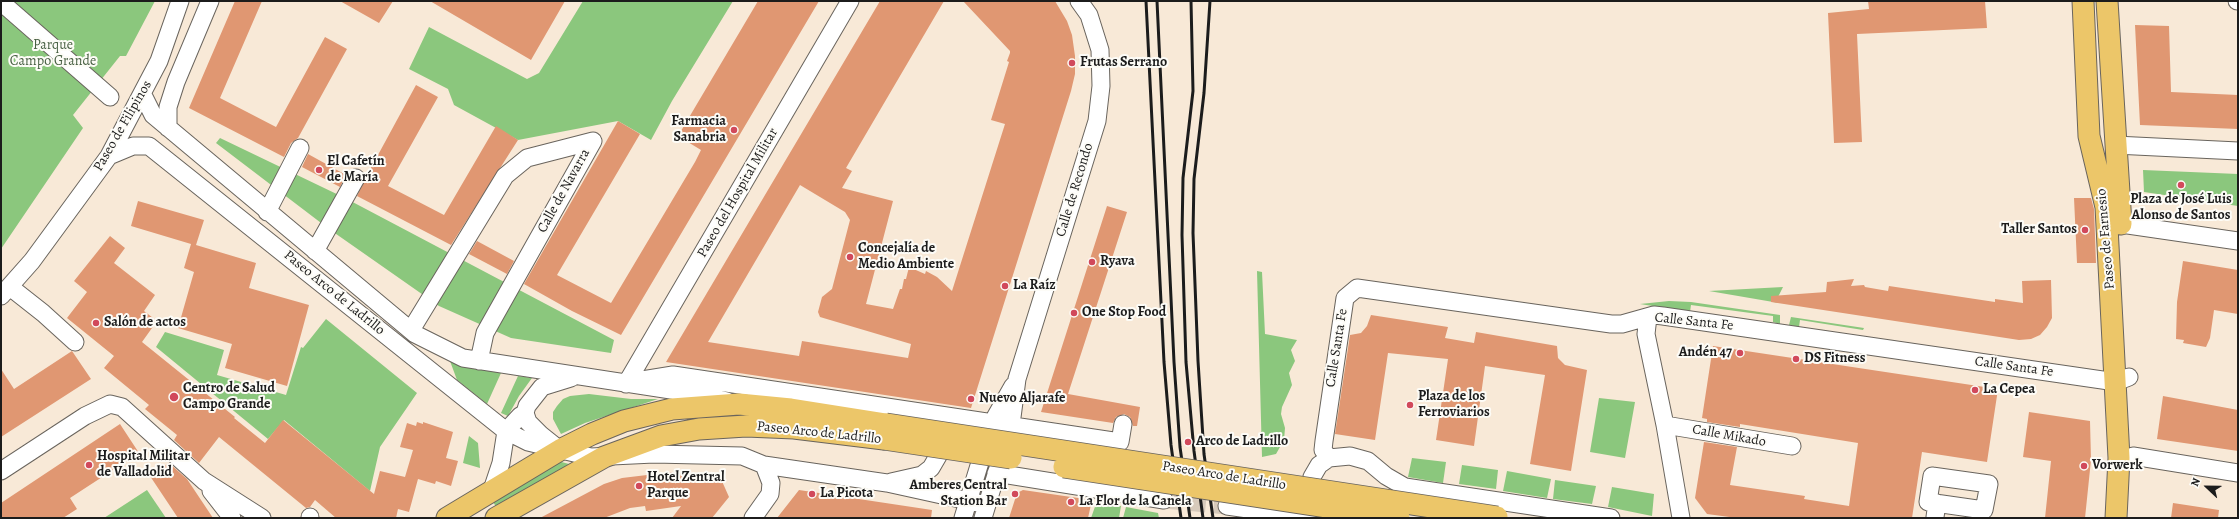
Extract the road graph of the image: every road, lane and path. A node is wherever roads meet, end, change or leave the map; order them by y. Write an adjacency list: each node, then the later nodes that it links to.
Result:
1 (180, 1): 9 (street, Paseo de Filipinos)
2 (210, 1): 8 (street, Paseo de Filipinos)
3 (850, 1): 29 (street, Paseo del Hospital Militar)
4 (1079, 1): 27 (street, Calle de Recondo)
5 (2083, 1): 28 (main road, Paseo de Farnesio)
6 (2107, 1): 12 (main road, Paseo de Farnesio)
7 (1, 2): 10 (street)
8 (176, 82): 9 (street); 11 (street, Paseo de Filipinos)
9 (143, 95): 11 (street, Paseo Arco de Ladrillo); 15 (street, Paseo de Filipinos)
10 (110, 97)
11 (168, 128): 17 (street, Paseo Arco de Ladrillo)
12 (2115, 145): 14 (street); 18 (main road, Paseo de Farnesio)
13 (300, 148): 17 (street)
14 (2238, 151)
15 (109, 156): 21 (street, Paseo de Filipinos); 37 (street, Paseo Arco de Ladrillo)
16 (356, 178): 20 (street)
17 (267, 212): 20 (street, Paseo Arco de Ladrillo)
18 (2121, 224): 19 (street); 28 (main road, Paseo de Farnesio)
19 (2238, 241)
20 (315, 251): 23 (street, Paseo Arco de Ladrillo)
21 (6, 291): 24 (street)
22 (1648, 317): 28 (street, Calle Santa Fe); 36 (street); 43 (street, Calle Santa Fe)
23 (411, 330): 25 (street, Paseo Arco de Ladrillo); 25 (street, Calle de Navarra)
24 (75, 342)
25 (479, 361): 26 (street, Paseo Arco de Ladrillo)
26 (577, 376): 29 (street, Paseo Arco de Ladrillo); 31 (street, Paseo Arco de Ladrillo)
27 (1017, 379): 33 (street, Calle de Recondo); 35 (street, Calle de Recondo)
28 (2123, 379): 42 (main road, Paseo de Farnesio); 67 (main road, Paseo de Farnesio)
29 (626, 384): 30 (street, Paseo Arco de Ladrillo); 32 (street, Paseo Arco de Ladrillo)
30 (739, 404): 38 (main road, Paseo Arco de Ladrillo); 40 (main road, Paseo Arco de Ladrillo)
31 (525, 413): 37 (street); 40 (street, Paseo Arco de Ladrillo)
32 (935, 415): 33 (street, Paseo Arco de Ladrillo); 50 (street, Paseo Arco de Ladrillo)
33 (992, 423): 35 (street, Paseo Arco de Ladrillo); 52 (street, Calle de Recondo)
34 (1123, 424): 35 (street, Paseo Arco de Ladrillo)
35 (1011, 425): 46 (street, Calle de Recondo)
36 (1665, 425): 39 (street, Calle Mikado); 66 (street)
37 (506, 431): 40 (street, Paseo Arco de Ladrillo); 51 (street)
38 (885, 431): 41 (main road, Paseo Arco de Ladrillo); 63 (main road, Paseo Arco de Ladrillo, bridge); 64 (main road, Paseo Arco de Ladrillo, bridge)
39 (1792, 446)
40 (560, 450): 41 (street, Paseo Arco de Ladrillo); 51 (main road)
41 (604, 456): 44 (street, Paseo Arco de Ladrillo); 59 (main road)
42 (2133, 456): 47 (street); 68 (main road, Paseo de Farnesio)
43 (1329, 458): 48 (street); 65 (street)
44 (764, 466): 50 (street, Paseo Arco de Ladrillo); 60 (street)
45 (1, 471): 49 (street)
46 (996, 473): 53 (street); 55 (street, Calle de Recondo)
47 (2238, 473)
48 (1312, 477)
49 (204, 481): 56 (street); 57 (street)
50 (887, 483): 52 (street, Paseo Arco de Ladrillo)
51 (492, 490): 58 (main road)
52 (968, 500): 55 (street, Paseo Arco de Ladrillo); 61 (street, Calle de Recondo)
53 (1164, 500)
54 (1227, 506): 62 (street, Paseo Arco de Ladrillo)
55 (985, 511)
56 (232, 518)
57 (262, 518)
58 (447, 518)
59 (496, 518)
60 (753, 518)
61 (963, 518)
62 (1310, 518)
63 (1399, 518)
64 (1500, 518)
65 (1611, 518)
66 (1680, 518)
67 (2116, 518)
68 (2130, 518)

